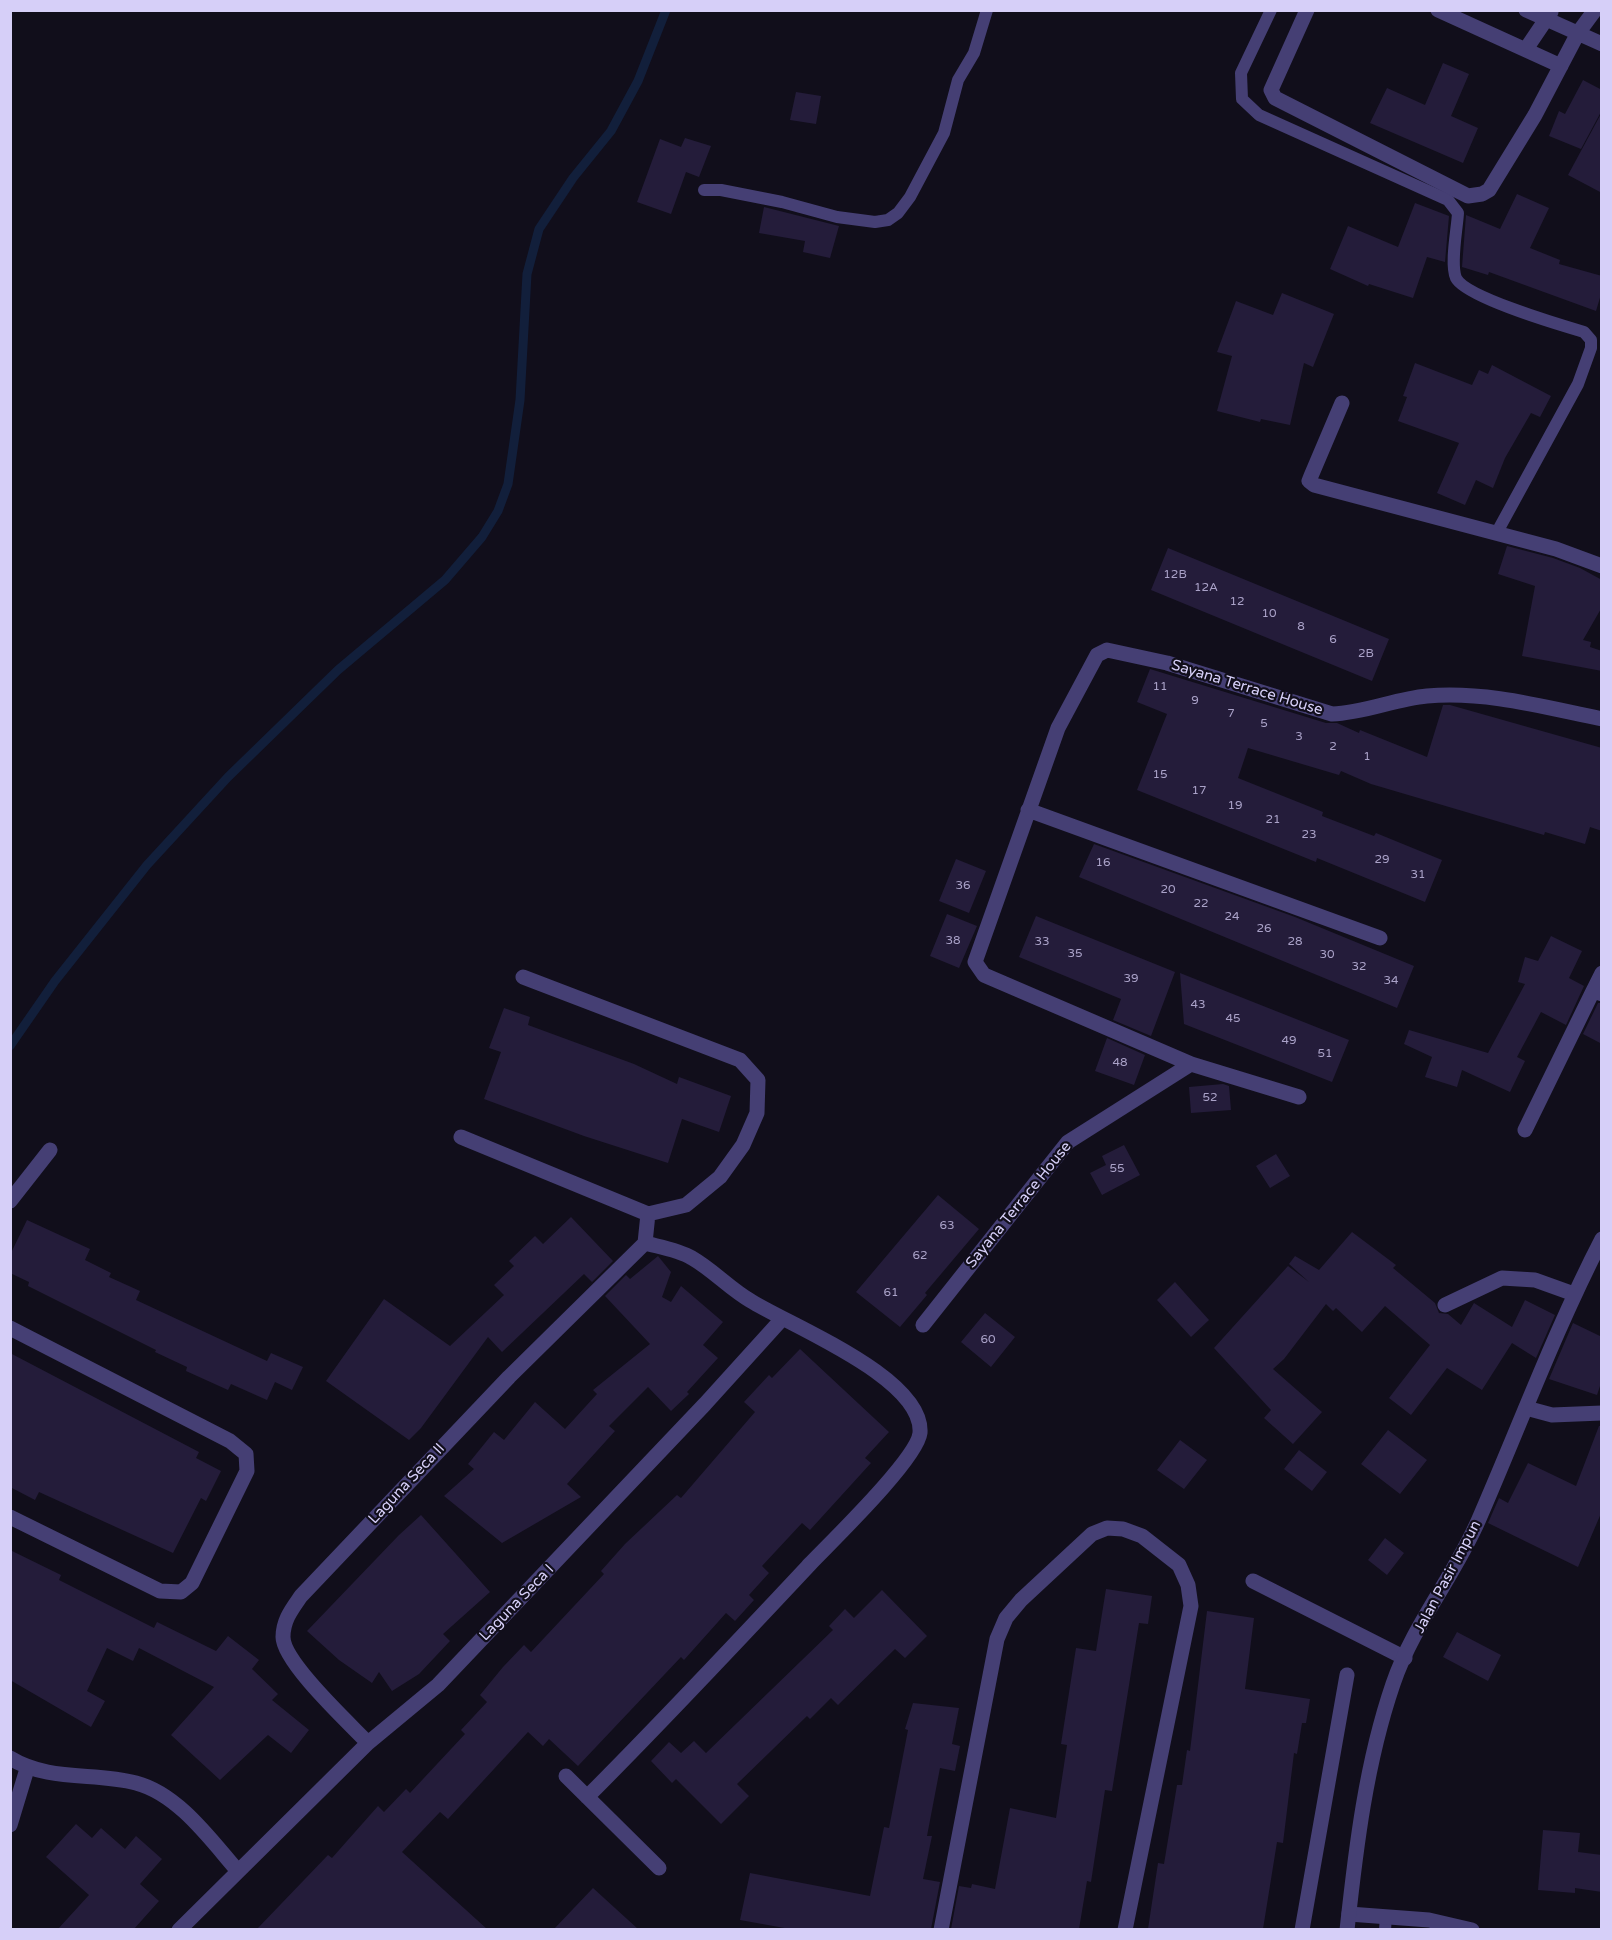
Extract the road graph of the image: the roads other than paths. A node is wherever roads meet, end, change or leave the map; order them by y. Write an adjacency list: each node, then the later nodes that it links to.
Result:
1 (987, 10): 12 (lane)
2 (1271, 10): 14 (lane)
3 (1307, 10): 11 (street)
4 (1438, 10): 10 (street)
5 (1526, 10): 7 (street)
6 (1595, 10): 8 (street)
7 (1549, 15): 8 (street); 10 (street)
8 (1578, 33): 9 (street); 11 (street)
9 (1602, 44)
10 (1526, 49): 11 (street)
11 (1561, 66)
12 (704, 190)
13 (1342, 403): 14 (street)
14 (1496, 534): 15 (street)
15 (1602, 566)
16 (1602, 719): 17 (street, Sayana Terrace House)
17 (1028, 810): 18 (street); 22 (street, Sayana Terrace House)
18 (1380, 938)
19 (1602, 973): 21 (street)
20 (523, 977): 28 (street)
21 (1597, 992): 24 (street)
22 (1191, 1064): 23 (street, Sayana Terrace House); 34 (street, Sayana Terrace House)
23 (1299, 1097)
24 (1525, 1130)
25 (461, 1137): 28 (street)
26 (50, 1150): 27 (street)
27 (10, 1201)
28 (648, 1214): 30 (street)
29 (1602, 1239): 31 (street, Jalan Pasir Impun)
30 (645, 1242): 33 (street); 42 (street, Laguna Seca II)
31 (1574, 1294): 32 (street); 36 (street, Jalan Pasir Impun)
32 (1445, 1305)
33 (782, 1319): 42 (street, Laguna Seca I); 46 (street)
34 (923, 1325)
35 (10, 1328): 38 (street)
36 (1526, 1408): 37 (street); 40 (street, Jalan Pasir Impun)
37 (1602, 1413)
38 (10, 1517)
39 (1253, 1581): 40 (street)
40 (1405, 1658): 50 (street, Jalan Pasir Impun)
41 (1347, 1675): 56 (street)
42 (368, 1743): 49 (street, Laguna Seca I)
43 (10, 1758): 44 (street)
44 (27, 1769): 47 (street); 49 (street)
45 (567, 1776): 46 (street)
46 (587, 1797): 48 (street)
47 (10, 1825)
48 (658, 1868)
49 (237, 1870): 53 (street, Laguna Seca I)
50 (1348, 1922): 51 (street)
51 (1386, 1923): 52 (street)
52 (1429, 1925): 57 (street)
53 (179, 1929)
54 (941, 1929): 55 (street)
55 (1125, 1929)
56 (1302, 1929)
57 (1472, 1929)

